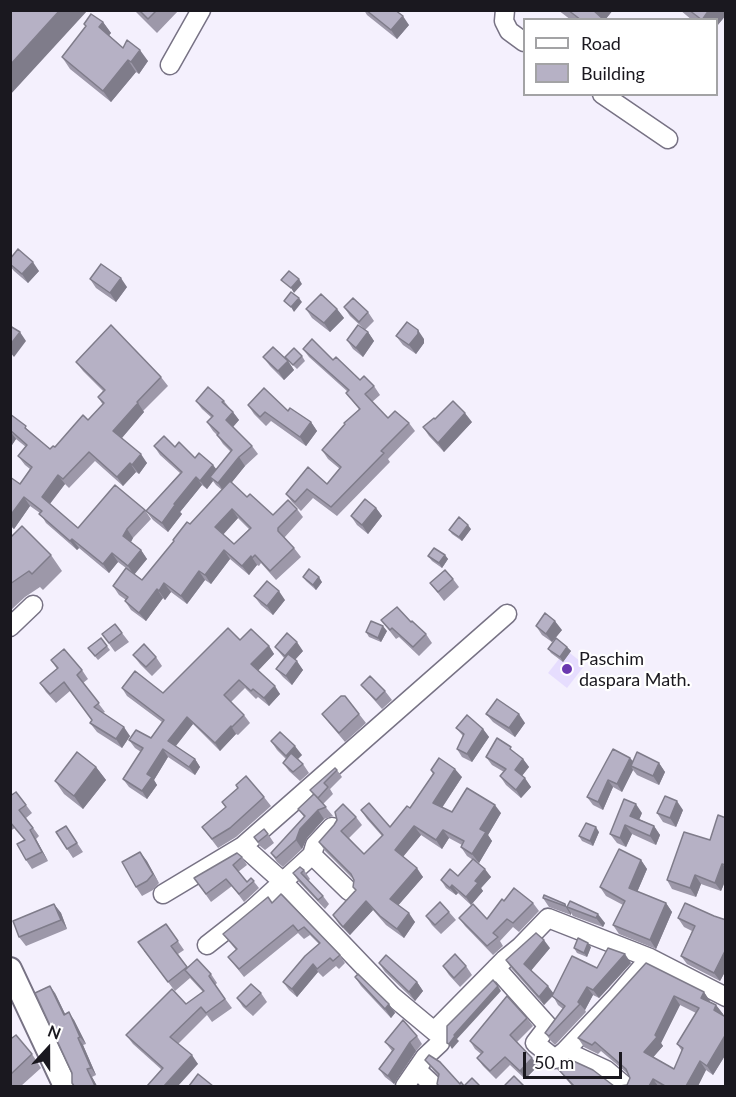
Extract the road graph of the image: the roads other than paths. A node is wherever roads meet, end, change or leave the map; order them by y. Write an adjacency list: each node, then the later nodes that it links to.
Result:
1 (201, 10): 4 (street)
2 (505, 10): 3 (street)
3 (523, 41)
4 (170, 65)
5 (605, 96): 6 (street)
6 (668, 139)
7 (33, 605): 9 (street)
8 (507, 614): 11 (street)
9 (10, 627)
10 (332, 827): 12 (street)
11 (243, 846): 13 (street); 15 (street)
12 (312, 855): 13 (street); 14 (street)
13 (282, 882): 16 (street); 21 (street)
14 (349, 891)
15 (164, 894)
16 (207, 945)
17 (650, 958): 18 (street); 20 (street); 22 (street)
18 (496, 968): 21 (street); 22 (street)
19 (10, 969): 24 (main road)
20 (726, 997)
21 (435, 1030): 23 (street)
22 (565, 1052): 27 (street)
23 (417, 1070): 25 (street); 26 (street)
24 (65, 1086)
25 (405, 1086)
26 (434, 1086)
27 (625, 1086)

